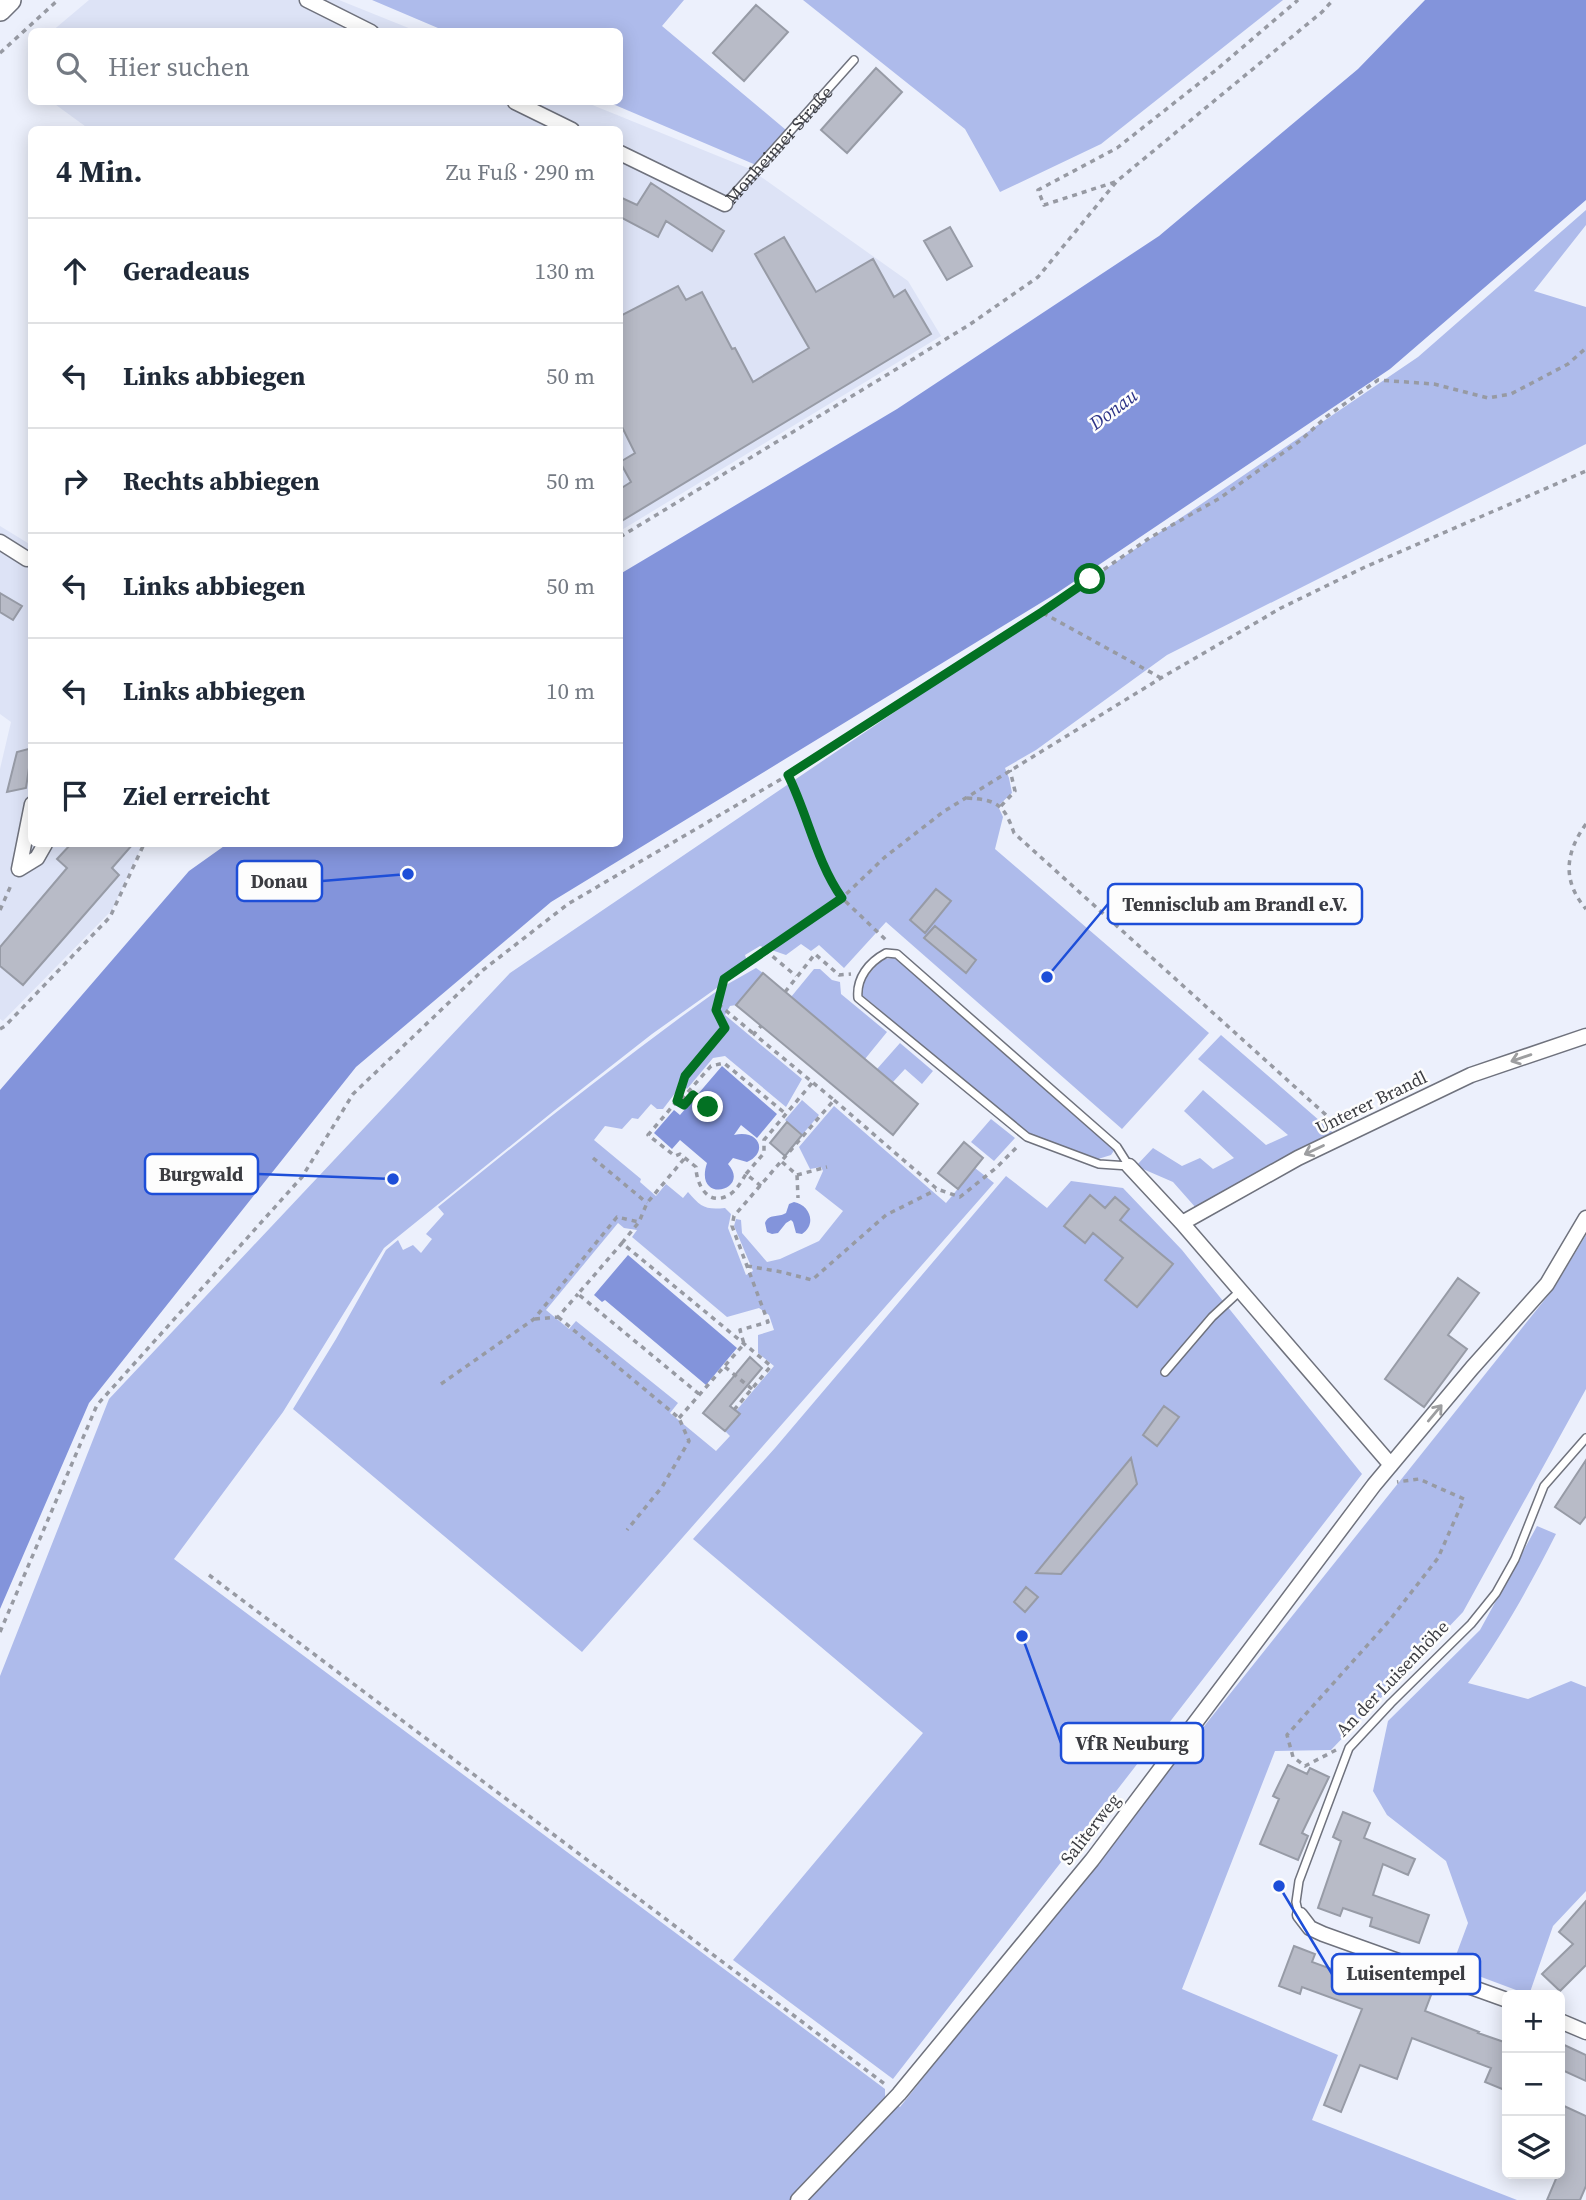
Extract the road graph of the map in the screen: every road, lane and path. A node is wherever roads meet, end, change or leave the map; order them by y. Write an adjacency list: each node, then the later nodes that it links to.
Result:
1 (10, 0): 6 (main road)
2 (58, 0): 8 (path)
3 (307, 0): 7 (street)
4 (1298, 0): 13 (path)
5 (1333, 0): 13 (path)
6 (0, 10)
7 (364, 28)
8 (0, 53)
9 (854, 61): 14 (lane, Monheimer Straße)
10 (521, 105): 11 (street)
11 (564, 126)
12 (623, 154): 14 (street, Monheimer Straße)
13 (1117, 181): 17 (path)
14 (725, 204)
15 (1586, 348): 20 (path)
16 (1586, 471): 21 (path)
17 (623, 535)
18 (0, 542): 19 (street)
19 (28, 559)
20 (1042, 612): 21 (path); 23 (path)
21 (1161, 678): 22 (path)
22 (1010, 770): 24 (path); 25 (path)
23 (788, 775): 31 (path); 84 (path)
24 (965, 798): 25 (path); 31 (path)
25 (1001, 806): 49 (path)
26 (28, 824): 30 (street)
27 (1586, 824): 32 (path)
28 (43, 847): 30 (street)
29 (143, 847): 41 (path)
30 (19, 869): 33 (path)
31 (842, 898): 34 (path); 35 (path)
32 (1586, 909)
33 (0, 910)
34 (765, 950): 37 (path); 39 (path)
35 (897, 954): 36 (lane); 54 (lane)
36 (863, 974): 37 (path); 50 (lane)
37 (796, 976): 38 (path)
38 (785, 992)
39 (718, 1004): 42 (path); 46 (path)
40 (761, 1026): 42 (path)
41 (0, 1029)
42 (754, 1034): 44 (path)
43 (1586, 1036): 49 (street, Unterer Brandl, one-way to 49)
44 (812, 1083): 45 (path); 48 (path)
45 (834, 1100): 53 (path); 59 (path)
46 (678, 1101): 47 (path); 48 (path); 52 (path)
47 (708, 1107)
48 (786, 1114): 56 (path)
49 (1348, 1134): 64 (street, Unterer Brandl, one-way to 64)
50 (1027, 1137): 54 (lane); 59 (path)
51 (593, 1158): 61 (path)
52 (684, 1159): 56 (path); 61 (path)
53 (782, 1162): 57 (path); 58 (path)
54 (1129, 1166): 64 (street)
55 (827, 1167): 57 (path)
56 (746, 1174): 58 (path)
57 (797, 1175): 60 (path)
58 (761, 1186): 66 (path)
59 (937, 1189): 66 (path)
60 (798, 1199)
61 (646, 1203): 63 (path)
62 (1586, 1218): 80 (street, one-way to 62)
63 (639, 1222): 65 (path); 70 (path)
64 (1182, 1223): 67 (street)
65 (622, 1243): 68 (path); 71 (path)
66 (747, 1266): 71 (path)
67 (1241, 1291): 73 (lane); 80 (street)
68 (578, 1294): 69 (path); 76 (path)
69 (558, 1317): 70 (path); 78 (path)
70 (534, 1319): 74 (path)
71 (744, 1344): 72 (path); 75 (path)
72 (725, 1367): 75 (path); 76 (path)
73 (1165, 1372)
74 (441, 1384)
75 (752, 1389): 77 (path)
76 (699, 1394): 78 (path)
77 (734, 1410)
78 (679, 1418): 82 (path)
79 (1586, 1437): 85 (lane, An der Luisenhöhe)
80 (1391, 1465): 81 (street, Saliterweg)
81 (1374, 1485): 85 (path); 90 (street, Saliterweg)
82 (626, 1531)
83 (209, 1575): 90 (path)
84 (0, 1632)
85 (1349, 1748): 86 (lane, An der Luisenhöhe)
86 (1300, 1915): 87 (street, An der Luisenhöhe)
87 (1502, 1998)
88 (1565, 2023): 89 (street)
89 (1586, 2032)
90 (899, 2094): 91 (street, Saliterweg)
91 (798, 2200)

